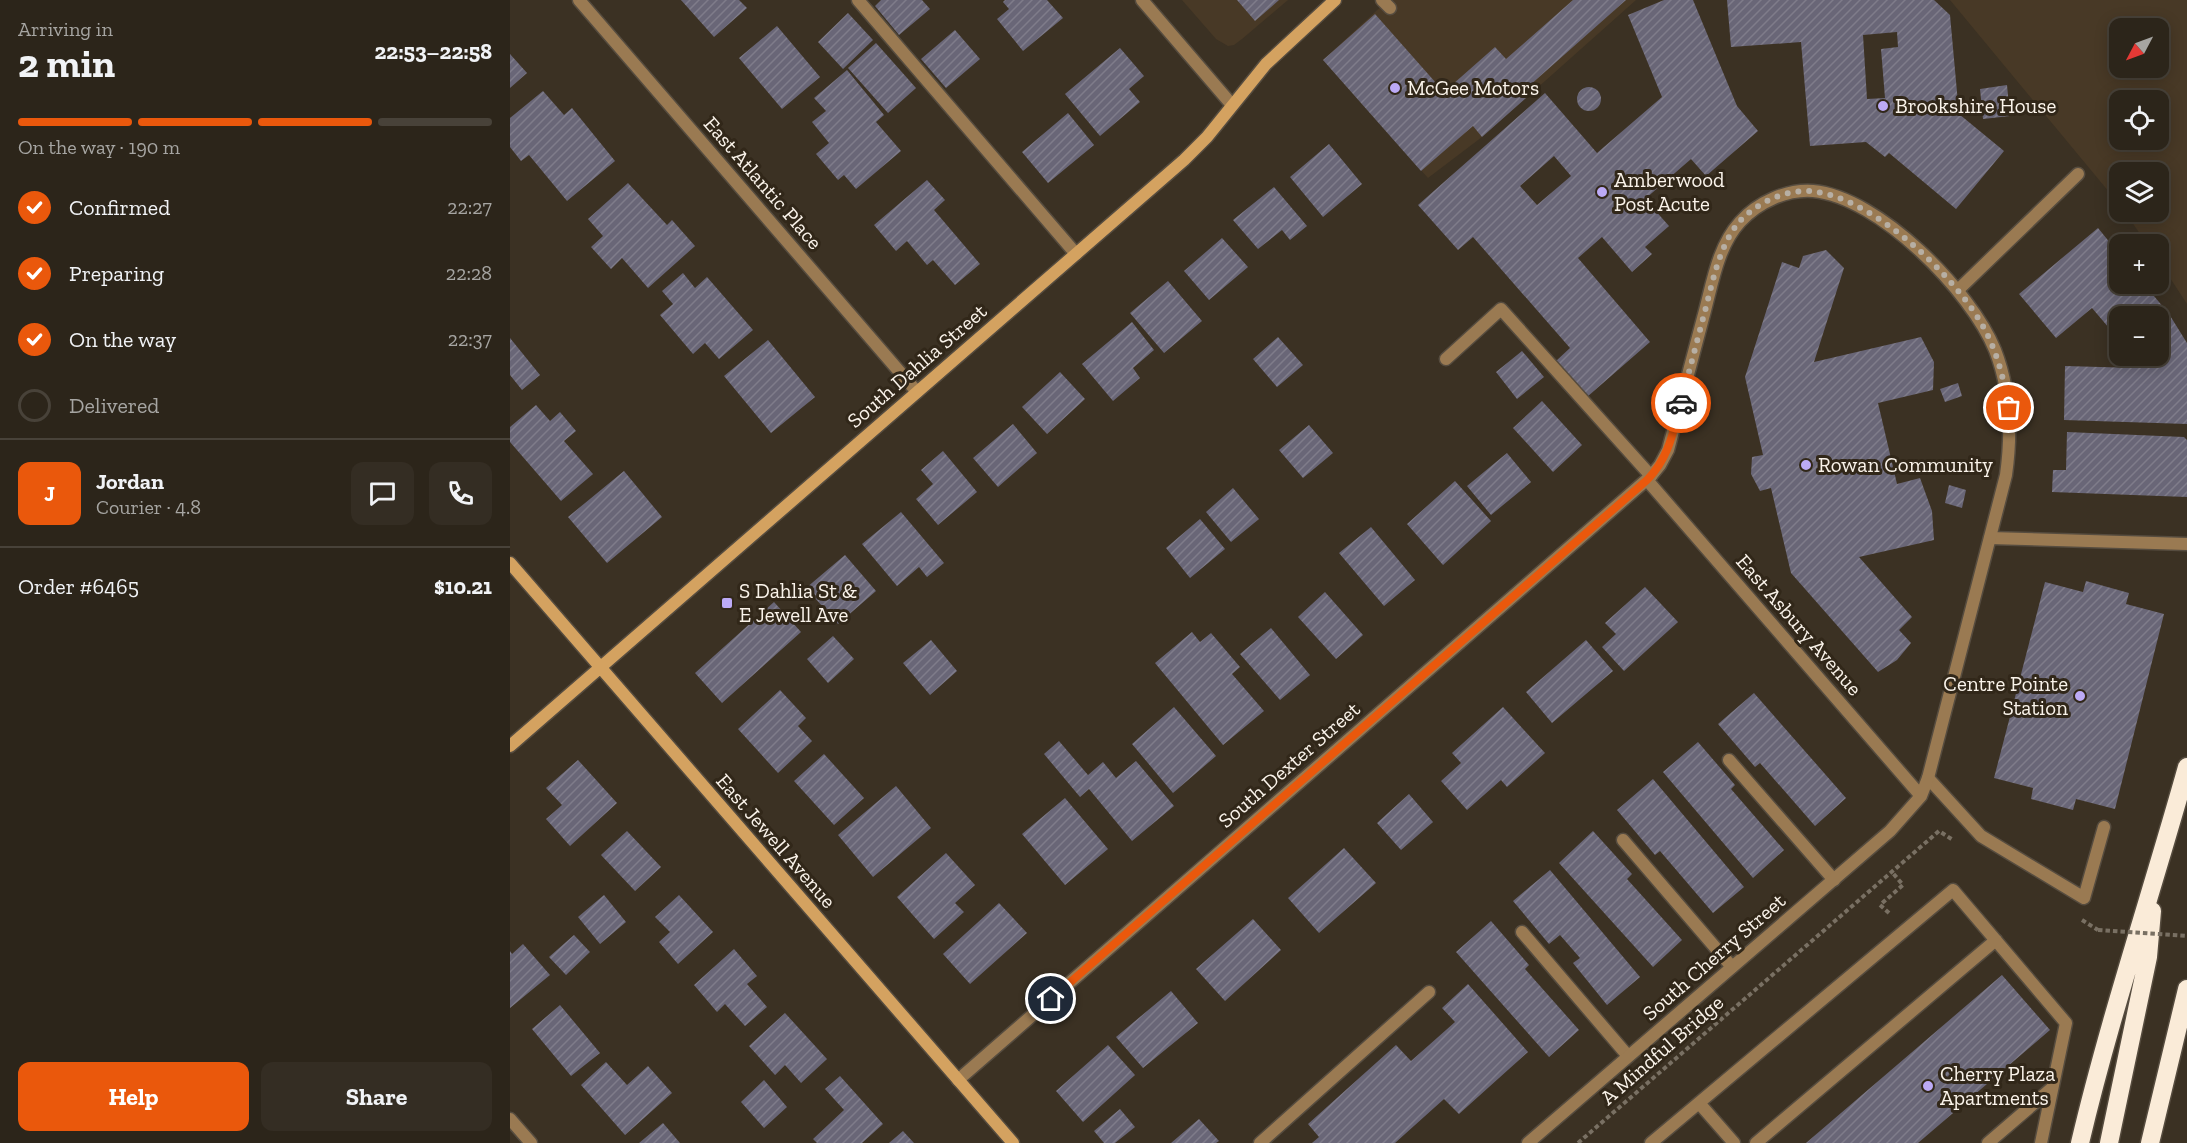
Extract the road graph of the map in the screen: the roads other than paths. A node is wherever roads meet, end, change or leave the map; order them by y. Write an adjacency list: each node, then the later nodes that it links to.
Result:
1 (579, 0): 10 (street, East Atlantic Place)
2 (858, 0): 7 (street)
3 (1142, 0): 5 (street)
4 (1335, 0): 5 (street, South Dahlia Street)
5 (1232, 105): 7 (street, South Dahlia Street)
6 (2079, 174): 8 (street)
7 (1076, 254): 10 (street, South Dahlia Street)
8 (1958, 290): 11 (street, South Dexter Street); 12 (street, South Dexter Street)
9 (1446, 359): 11 (street, East Asbury Avenue)
10 (917, 392): 15 (street, South Dahlia Street)
11 (1649, 478): 20 (street, East Asbury Avenue); 31 (street, South Dexter Street)
12 (1990, 538): 13 (street); 19 (street, South Dexter Street)
13 (2187, 544)
14 (510, 563): 15 (street, East Jewell Avenue)
15 (601, 668): 16 (street, South Dahlia Street); 31 (street, East Jewell Avenue)
16 (510, 746)
17 (1729, 760): 24 (street)
18 (2187, 767): 23 (highway)
19 (1928, 778): 20 (street, South Dexter Street); 21 (street)
20 (1921, 796): 24 (street, South Cherry Street)
21 (2104, 827)
22 (1623, 840): 27 (street)
23 (2156, 876): 44 (highway); 45 (highway)
24 (1833, 880): 27 (street, South Cherry Street)
25 (1522, 932): 30 (street)
26 (1996, 940): 32 (street); 33 (street); 41 (street)
27 (1732, 967): 30 (street, South Cherry Street)
28 (2187, 989): 46 (highway)
29 (1429, 992): 37 (street)
30 (1628, 1056): 38 (street, South Cherry Street)
31 (958, 1080): 36 (street, East Jewell Avenue)
32 (2052, 1088): 42 (street); 43 (street)
33 (1699, 1103): 39 (street); 40 (street)
34 (510, 1119): 35 (street)
35 (531, 1143)
36 (1013, 1143)
37 (1260, 1143)
38 (1528, 1143)
39 (1651, 1143)
40 (1734, 1143)
41 (1756, 1143)
42 (1988, 1143)
43 (2040, 1143)
44 (2080, 1143)
45 (2109, 1143)
46 (2150, 1143)

